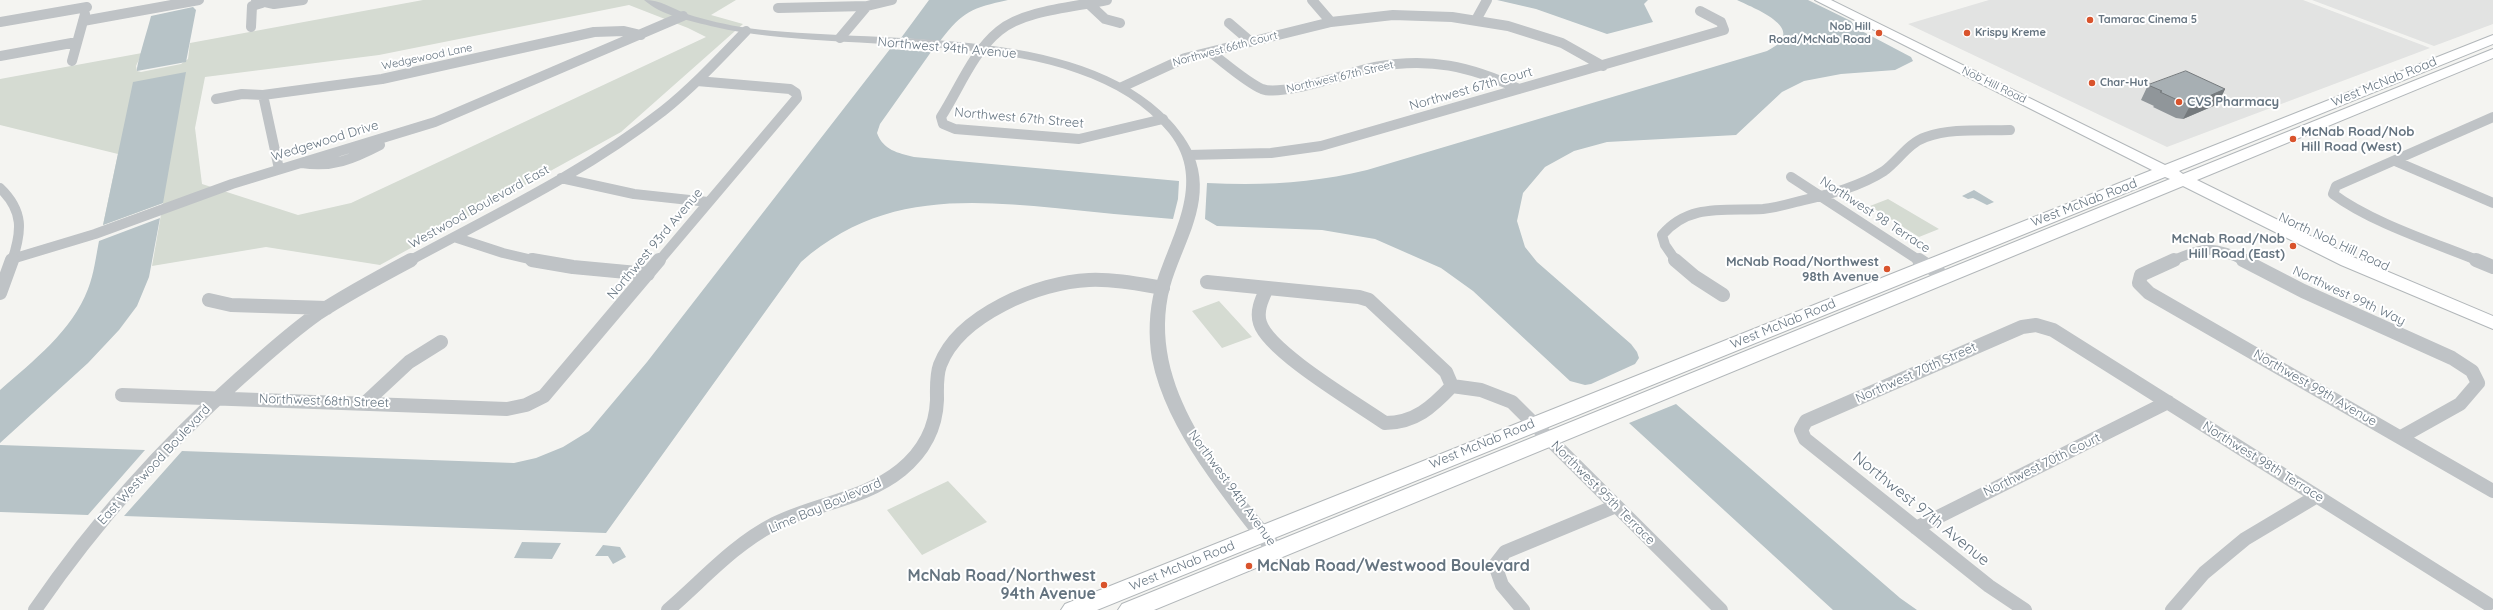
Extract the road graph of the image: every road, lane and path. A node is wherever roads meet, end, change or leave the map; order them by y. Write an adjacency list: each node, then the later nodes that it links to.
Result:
1 (199, 0): 18 (street)
2 (303, 0): 10 (street)
3 (649, 0): 16 (street, Northwest 94th Avenue)
4 (892, 0): 13 (street)
5 (1108, 0): 12 (street)
6 (1312, 0): 20 (street)
7 (1487, 0): 17 (street)
8 (1821, 0): 47 (main road, Nob Hill Road)
9 (1842, 0): 47 (main road, Nob Hill Road)
10 (259, 2): 23 (street)
11 (88, 4): 18 (street); 19 (street)
12 (1089, 4): 21 (street); 30 (street)
13 (868, 6): 14 (street); 26 (street)
14 (778, 8)
15 (1700, 12): 35 (street, Northwest 67th Court)
16 (683, 16): 24 (street, Northwest 94th Avenue); 25 (street)
17 (1476, 20): 20 (street, Northwest 66th Court); 35 (street, Northwest 66th Court)
18 (83, 21): 29 (street)
19 (0, 22)
20 (1331, 22): 28 (street, Northwest 66th Court)
21 (1120, 23)
22 (1229, 23): 28 (street)
23 (252, 27)
24 (746, 31): 26 (street, Northwest 94th Avenue); 36 (street, Westwood Boulevard East)
25 (641, 35): 39 (street, Wedgewood Lane); 46 (street, Wedgewood Drive)
26 (840, 38): 30 (street, Northwest 94th Avenue)
27 (2493, 39): 47 (main road, West McNab Road)
28 (1250, 41): 31 (street, Northwest 66th Court)
29 (77, 42): 33 (street); 34 (street)
30 (985, 49): 37 (street, Northwest 94th Avenue); 42 (street, Northwest 67th Street)
31 (1210, 52): 37 (street, Northwest 66th Court); 38 (street, Northwest 67th Street)
32 (2493, 53): 47 (main road, West McNab Road)
33 (0, 56)
34 (72, 61)
35 (1603, 66): 38 (street, Northwest 67th Court)
36 (697, 81): 49 (street, Westwood Boulevard East); 52 (street, Northwest 93rd Avenue)
37 (1122, 87): 42 (street, Northwest 94th Avenue)
38 (1519, 89): 44 (street, Northwest 67th Court)
39 (263, 95): 40 (street, Wedgewood Lane); 46 (street)
40 (216, 98)
41 (2493, 117): 45 (street)
42 (1163, 119): 44 (street, Northwest 94th Avenue)
43 (2010, 130): 51 (street)
44 (1188, 155): 62 (street, Northwest 94th Avenue)
45 (2395, 161): 53 (street); 58 (street)
46 (279, 170): 56 (street, Wedgewood Drive)
47 (2180, 173): 57 (main road, West McNab Road); 60 (main road, West McNab Road); 68 (main road, North Nob Hill Road); 69 (main road, North Nob Hill Road)
48 (1791, 177): 51 (street, Northwest 98 Terrace)
49 (561, 178): 52 (street); 54 (street, Westwood Boulevard East)
50 (0, 188): 56 (street)
51 (1818, 195): 57 (street, Northwest 98 Terrace); 65 (street)
52 (708, 202): 59 (street, Northwest 93rd Avenue)
53 (2493, 203)
54 (454, 237): 59 (street); 67 (street, Westwood Boulevard East)
55 (2212, 248): 80 (street, Northwest 99th Avenue); 80 (street, Northwest 99th Way)
56 (12, 259): 64 (street)
57 (1928, 266): 60 (street, Northwest 98 Terrace); 78 (main road, West McNab Road)
58 (2493, 267)
59 (648, 274): 77 (street, Northwest 93rd Avenue)
60 (1945, 277): 81 (main road, West McNab Road)
61 (1207, 282): 63 (street)
62 (1163, 288): 86 (street, Northwest 94th Avenue); 89 (street, Lime Bay Boulevard)
63 (1267, 288): 72 (street); 72 (street)
64 (0, 293)
65 (1723, 295)
66 (209, 300): 67 (street)
67 (327, 308): 74 (street, Westwood Boulevard East)
68 (2493, 312)
69 (2493, 323)
70 (2036, 325): 75 (street, Northwest 98th Terrace); 79 (street, Northwest 70th Street)
71 (441, 342): 76 (street)
72 (1452, 386): 78 (street, Northwest 95th Terrace)
73 (122, 395): 74 (street, Northwest 68th Street)
74 (217, 398): 76 (street, Northwest 68th Street); 88 (street, East Westwood Boulevard)
75 (2168, 402): 83 (street, Northwest 98th Terrace); 85 (street, Northwest 70th Court)
76 (365, 403): 77 (street, Northwest 68th Street)
77 (526, 405)
78 (1532, 424): 81 (street, Northwest 95th Terrace); 86 (main road, West McNab Road)
79 (1801, 430): 85 (street, Northwest 97th Avenue)
80 (2401, 437): 82 (street, Northwest 99th Avenue)
81 (1548, 439): 84 (street, Northwest 95th Terrace); 86 (main road, West McNab Road)
82 (2493, 491)
83 (2317, 496): 87 (street, Northwest 98th Terrace); 95 (street)
84 (1616, 506): 92 (street); 93 (street, Northwest 95th Terrace)
85 (1916, 528): 94 (street, Northwest 97th Avenue)
86 (1270, 542): 90 (main road, West McNab Road); 91 (main road, West McNab Road)
87 (2488, 605)
88 (35, 610)
89 (668, 610)
90 (1073, 610)
91 (1130, 610)
92 (1523, 610)
93 (1722, 610)
94 (2026, 610)
95 (2172, 610)

